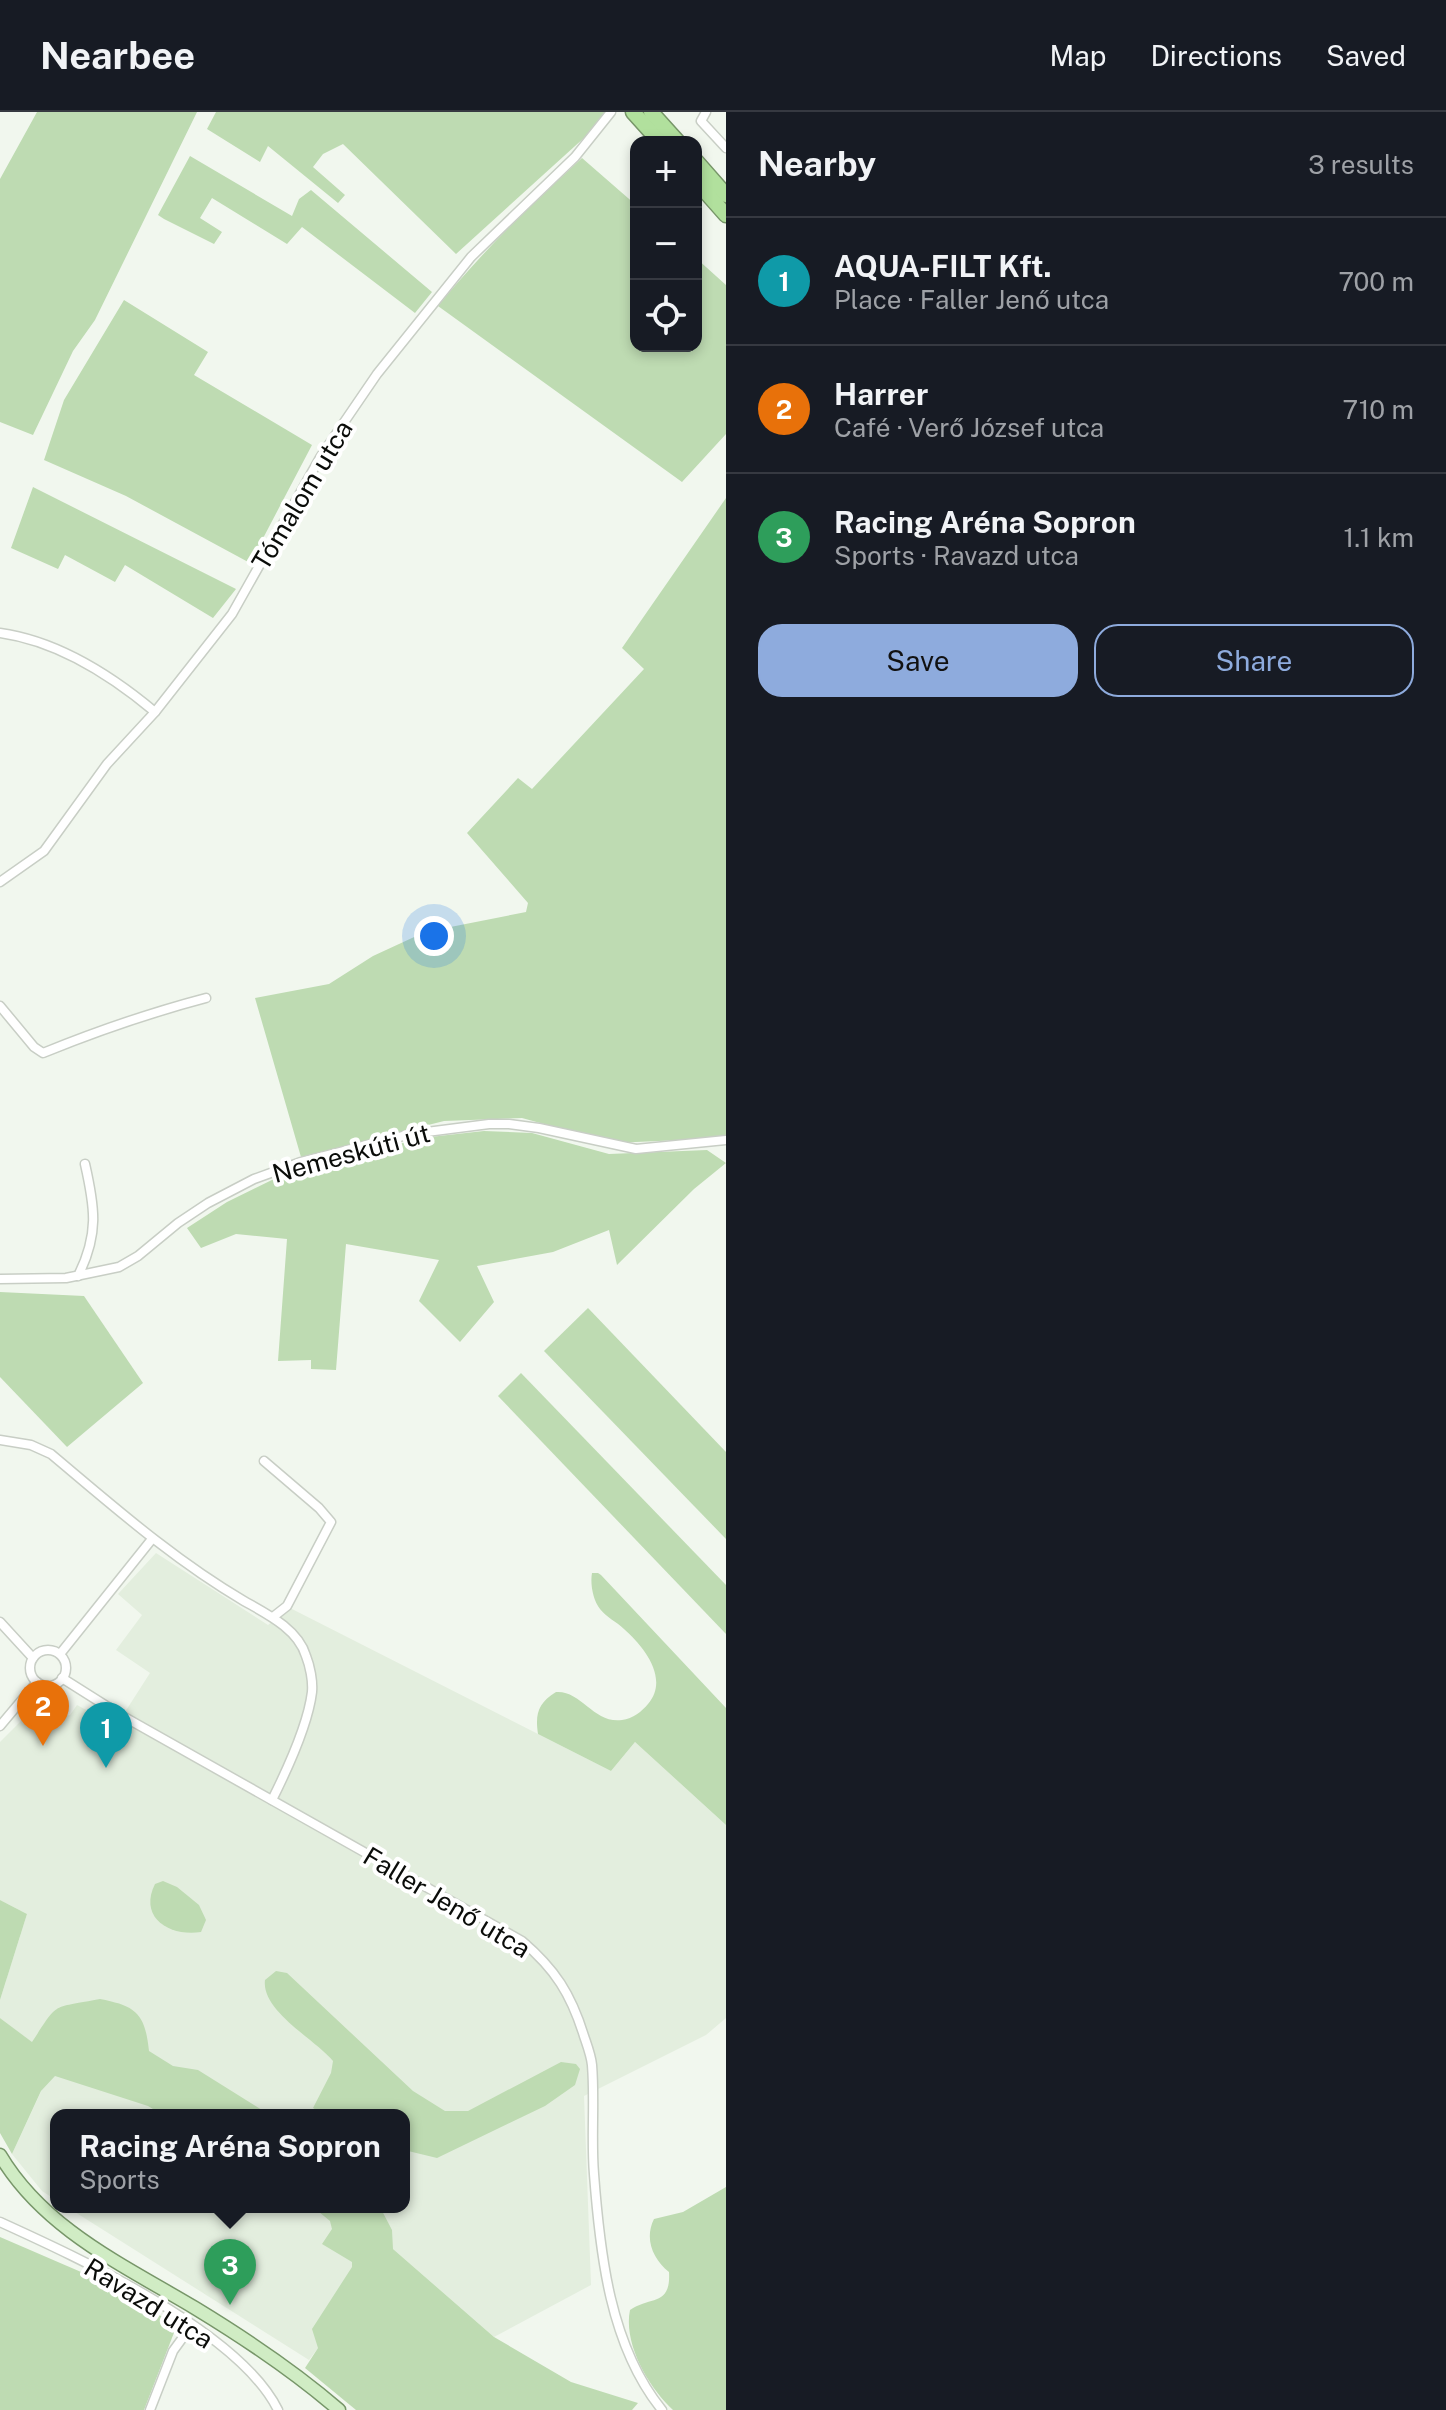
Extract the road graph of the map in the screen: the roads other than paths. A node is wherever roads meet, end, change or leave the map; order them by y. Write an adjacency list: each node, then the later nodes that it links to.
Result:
1 (611, 112): 14 (street, Tómalom utca)
2 (633, 112): 6 (highway)
3 (651, 112): 7 (highway)
4 (696, 112): 5 (street)
5 (704, 116): 8 (street)
6 (655, 136)
7 (673, 136)
8 (726, 148)
9 (702, 168): 11 (highway)
10 (702, 188): 12 (highway)
11 (726, 195)
12 (726, 215)
13 (0, 633): 14 (street)
14 (155, 712): 15 (street, Tómalom utca)
15 (0, 882)
16 (206, 998): 17 (street)
17 (0, 1006)
18 (726, 1140): 20 (street, Nemeskúti út)
19 (85, 1164): 20 (street)
20 (78, 1276): 21 (street, Nemeskúti út)
21 (0, 1279)
22 (0, 1440): 24 (street)
23 (264, 1461): 25 (street)
24 (152, 1539): 25 (street); 27 (street)
25 (273, 1617): 32 (street)
26 (0, 1622): 28 (street)
27 (60, 1654): 28 (street); 29 (street)
28 (33, 1658): 30 (street)
29 (62, 1678): 30 (street); 32 (street, Faller Jenő utca)
30 (37, 1682): 31 (street)
31 (0, 1726)
32 (272, 1800): 39 (street, Faller Jenő utca)
33 (0, 2155): 38 (main road)
34 (0, 2222): 35 (street, Ravazd utca)
35 (192, 2325): 36 (street); 37 (street, Ravazd utca)
36 (150, 2410)
37 (278, 2410)
38 (339, 2410)
39 (662, 2410)

